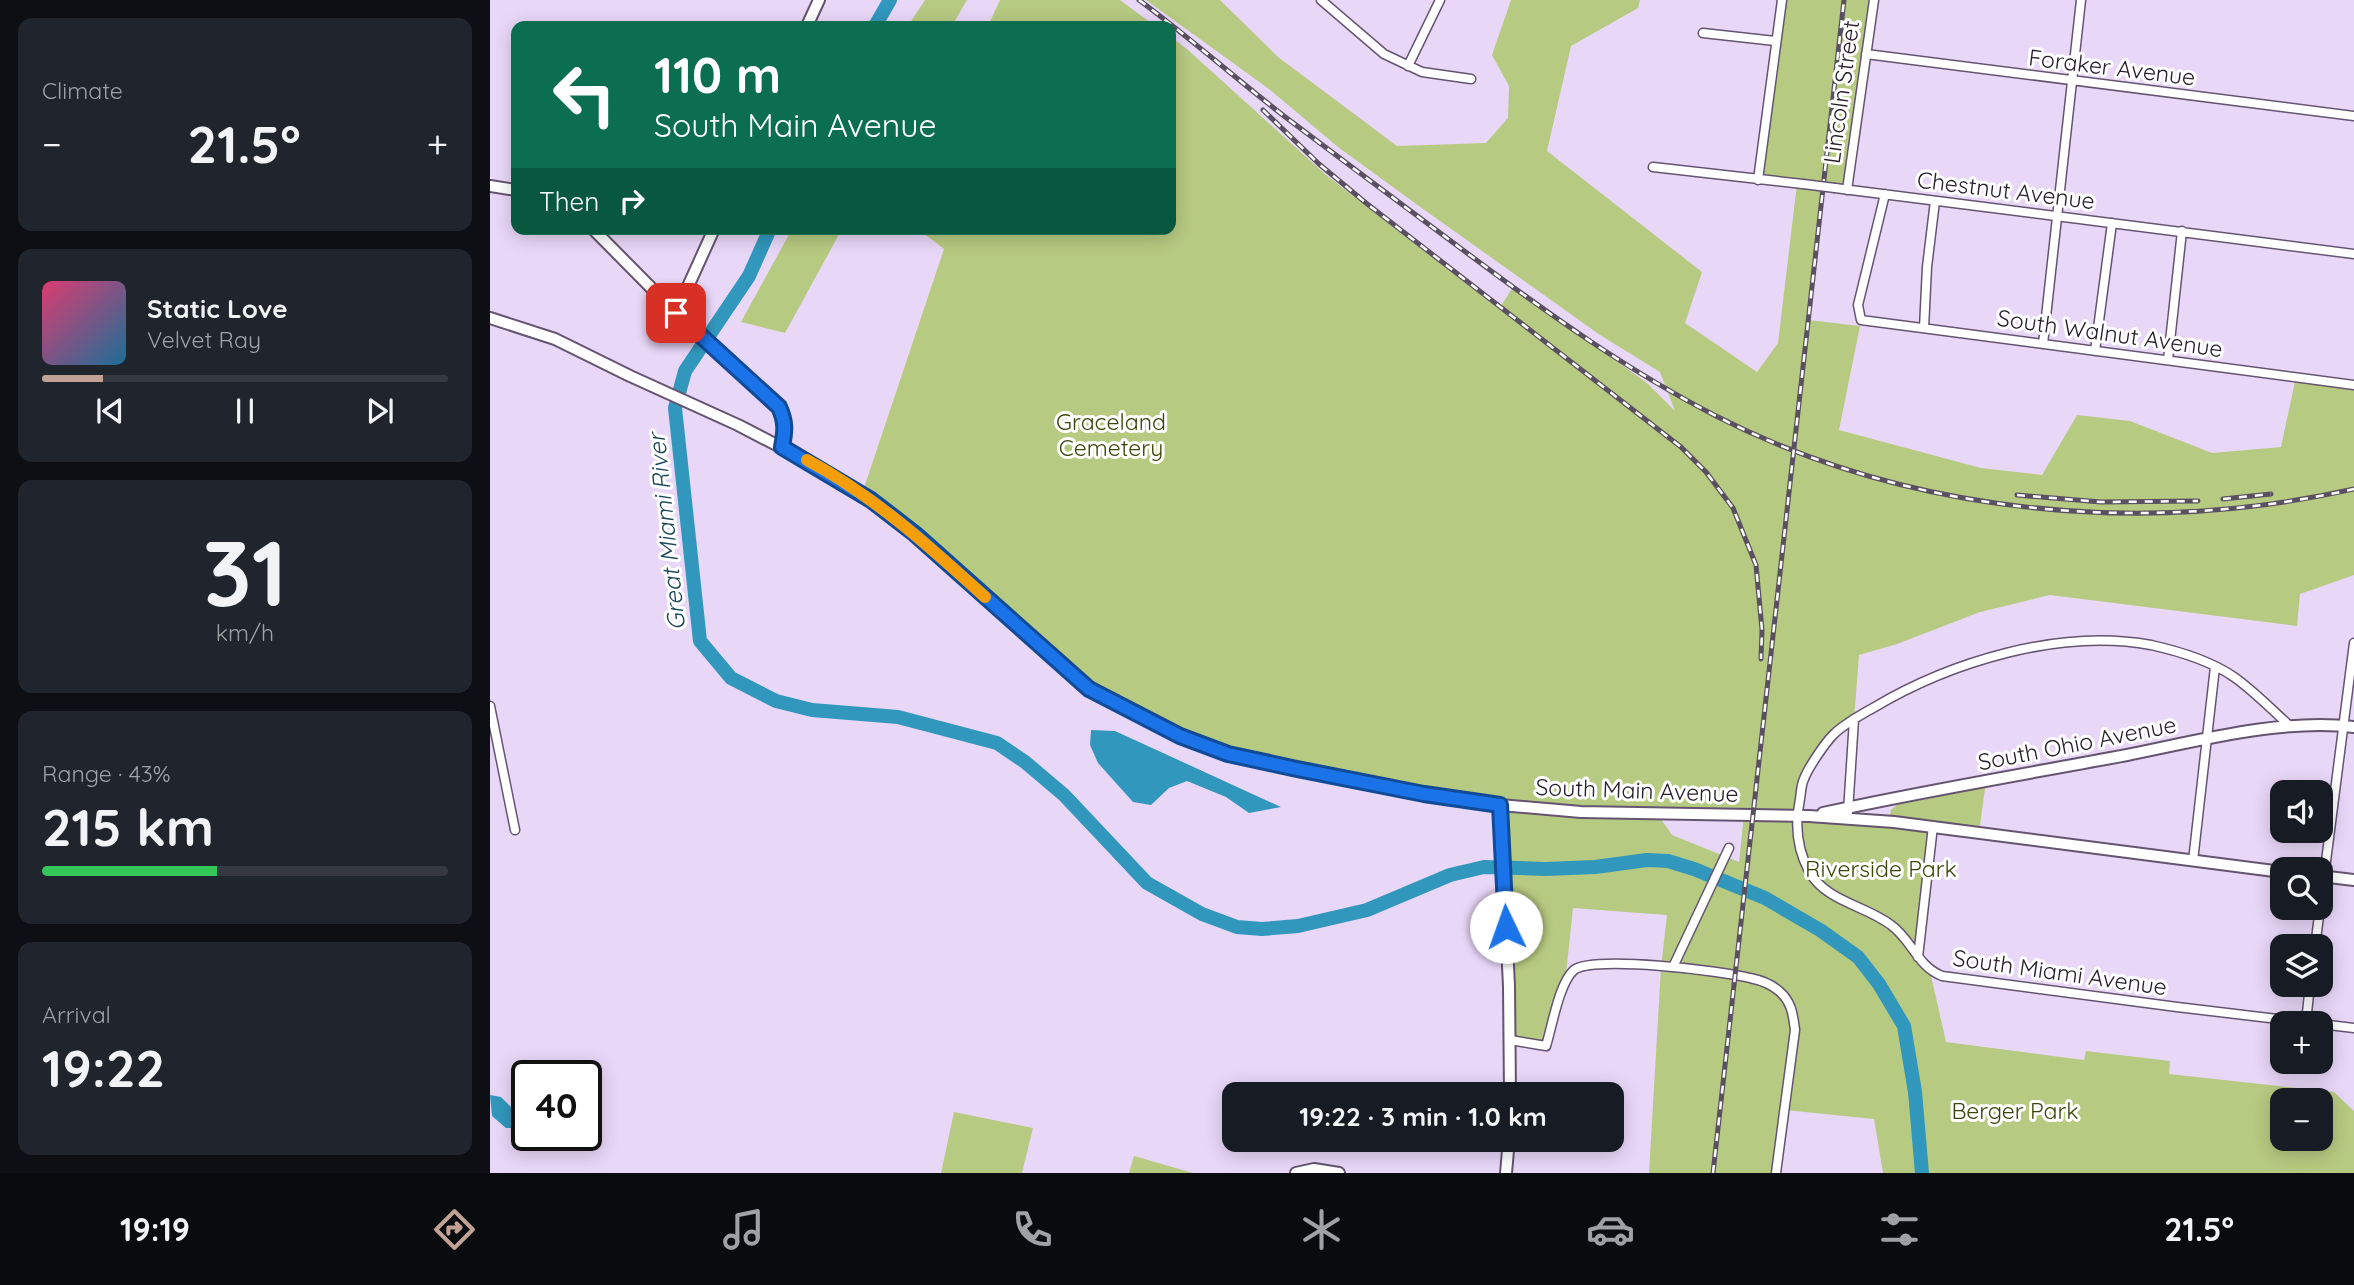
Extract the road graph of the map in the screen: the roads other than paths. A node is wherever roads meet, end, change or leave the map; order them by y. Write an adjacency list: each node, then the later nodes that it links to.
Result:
1 (819, 0): 7 (main road)
2 (1321, 0): 11 (street)
3 (1440, 0): 11 (street)
4 (1782, 0): 9 (street)
5 (1874, 0): 10 (street, Lincoln Street)
6 (2081, 0): 13 (street)
7 (809, 21)
8 (1703, 33): 9 (street)
9 (1775, 41): 16 (street)
10 (1866, 54): 13 (street, Foraker Avenue); 19 (street, Lincoln Street)
11 (1408, 66): 12 (street)
12 (1471, 79)
13 (2072, 81): 14 (street, Foraker Avenue); 22 (street)
14 (2354, 116)
15 (1653, 167): 16 (street, Chestnut Avenue)
16 (1758, 180): 19 (street, Chestnut Avenue, bridge)
17 (490, 186): 18 (main road)
18 (511, 189)
19 (1847, 190): 20 (street, Chestnut Avenue)
20 (1885, 194): 21 (street, Chestnut Avenue); 30 (street, South Walnut Avenue)
21 (1935, 201): 22 (street, Chestnut Avenue); 30 (street)
22 (2057, 216): 23 (street, Chestnut Avenue); 31 (street)
23 (2112, 223): 24 (street, Chestnut Avenue); 32 (street)
24 (2182, 232): 27 (street, Chestnut Avenue); 33 (street)
25 (599, 235): 28 (main road)
26 (711, 235): 28 (main road)
27 (2354, 254)
28 (676, 313): 35 (main road)
29 (490, 318): 35 (main road, South Main Avenue)
30 (1924, 328): 31 (street, South Walnut Avenue)
31 (2043, 344): 32 (street, South Walnut Avenue)
32 (2095, 351): 33 (street, South Walnut Avenue)
33 (2168, 360): 34 (street, South Walnut Avenue)
34 (2354, 385)
35 (782, 447): 43 (main road, South Main Avenue)
36 (2354, 643): 41 (street)
37 (2215, 667): 39 (street, South Miami Avenue); 40 (street, South Miami Avenue); 42 (street)
38 (490, 706): 47 (street)
39 (1854, 719): 44 (street); 45 (street, South Miami Avenue)
40 (2290, 726): 41 (main road, South Ohio Avenue); 42 (main road, South Ohio Avenue)
41 (2349, 726): 49 (street)
42 (2206, 740): 44 (main road, South Ohio Avenue); 50 (street)
43 (1500, 805): 45 (main road, South Main Avenue); 59 (main road)
44 (1848, 813): 45 (main road, South Main Avenue); 46 (main road, South Main Avenue)
45 (1797, 816): 54 (street, South Miami Avenue)
46 (1933, 826): 50 (main road, South Main Avenue); 54 (street)
47 (515, 830)
48 (1729, 848): 55 (street)
49 (2326, 857)
50 (2193, 861): 51 (main road, South Main Avenue)
51 (2270, 871)
52 (2333, 877): 53 (main road)
53 (2354, 880)
54 (1918, 957): 56 (street, South Miami Avenue)
55 (1673, 967): 59 (street); 65 (street)
56 (2270, 1018)
57 (2333, 1026): 58 (street, South Miami Avenue)
58 (2354, 1028)
59 (1510, 1040): 60 (main road)
60 (1510, 1082)
61 (1508, 1152): 64 (main road)
62 (1296, 1173): 63 (main road)
63 (1339, 1173)
64 (1506, 1173)
65 (1776, 1173)

